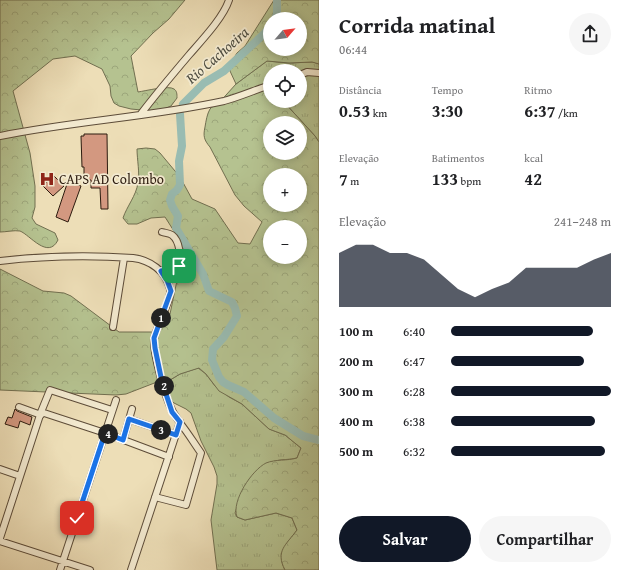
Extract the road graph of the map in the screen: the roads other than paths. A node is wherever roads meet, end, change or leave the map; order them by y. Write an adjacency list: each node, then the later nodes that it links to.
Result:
1 (229, 0): 5 (street)
2 (307, 72): 3 (street)
3 (319, 73)
4 (263, 87): 5 (street)
5 (140, 115): 6 (street)
6 (0, 136)
7 (162, 232): 10 (street)
8 (124, 258): 9 (street); 10 (street); 11 (street)
9 (0, 261)
10 (161, 271): 18 (street)
11 (113, 327)
12 (116, 400): 15 (street)
13 (19, 407): 16 (street)
14 (132, 409): 17 (street)
15 (112, 410): 16 (street); 19 (street)
16 (41, 413): 19 (street); 24 (street)
17 (129, 419): 20 (street); 21 (street)
18 (180, 422): 20 (street); 25 (street)
19 (105, 433): 21 (street); 27 (street)
20 (176, 435): 22 (street)
21 (123, 440): 22 (street)
22 (168, 457): 25 (street)
23 (0, 469): 24 (street)
24 (20, 476): 26 (street)
25 (155, 497): 30 (street)
26 (0, 540): 27 (street)
27 (63, 561): 28 (street); 29 (street)
28 (60, 570)
29 (90, 570)
30 (131, 570)

